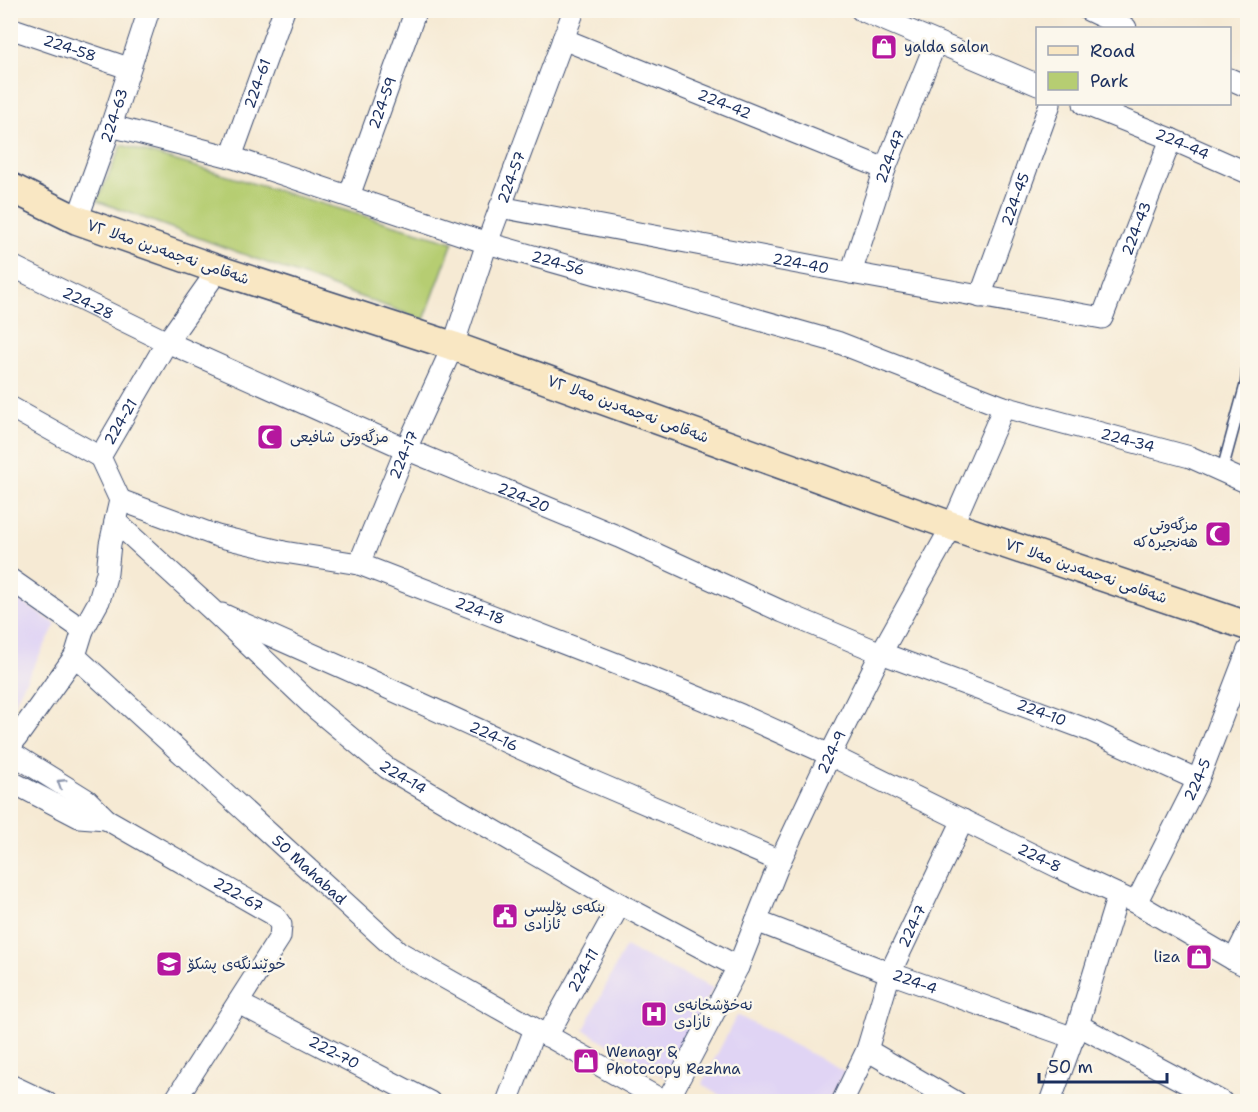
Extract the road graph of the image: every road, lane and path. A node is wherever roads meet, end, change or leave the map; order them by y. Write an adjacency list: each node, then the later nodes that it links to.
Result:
1 (149, 10): 11 (street, 224-63)
2 (284, 10): 19 (street, 224-61)
3 (416, 10): 23 (street, 224-59)
4 (574, 10): 9 (street, 224-57)
5 (861, 10): 10 (street)
6 (1092, 11): 7 (street)
7 (1124, 27)
8 (10, 28): 11 (street, 224-58)
9 (563, 39): 20 (street, 224-42); 24 (street, 224-57)
10 (936, 42): 13 (street); 20 (street, 224-47)
11 (129, 69): 17 (street, 224-63)
12 (1231, 79): 14 (street)
13 (1036, 84)
14 (1248, 87)
15 (1050, 105): 30 (street, 224-45)
16 (1086, 105): 18 (street, 224-44)
17 (111, 126): 19 (street, 224-56); 25 (street, 224-63)
18 (1171, 139): 21 (street, 224-44); 31 (street, 224-43)
19 (231, 157): 23 (street, 224-56)
20 (885, 169): 29 (street, 224-47)
21 (1248, 173)
22 (10, 187): 25 (main road, شەقامی نەجمەدین مەلا ٧٢)
23 (349, 196): 26 (street, 224-56)
24 (500, 207): 26 (street, 224-57); 29 (street, 224-40)
25 (77, 220): 28 (main road, شەقامی نەجمەدین مەلا ٧٢)
26 (487, 243): 33 (street, 224-57); 36 (street, 224-56)
27 (10, 265): 32 (street, 224-28)
28 (218, 270): 32 (street, 224-21); 33 (main road, شەقامی نەجمەدین مەلا ٧٢)
29 (851, 273): 30 (street, 224-40)
30 (980, 297): 31 (street, 224-40)
31 (1102, 318)
32 (167, 342): 37 (street, 224-20); 38 (street, 224-21)
33 (453, 346): 37 (street, 224-17); 43 (main road, شەقامی نەجمەدین مەلا ٧٢)
34 (1248, 362): 39 (lane)
35 (10, 407): 38 (street)
36 (1004, 407): 39 (street, 224-34); 43 (street, 224-9)
37 (406, 449): 44 (street, 224-17); 50 (street, 224-20)
38 (100, 458): 41 (street, 224-21)
39 (1222, 471): 40 (street, 224-34)
40 (1248, 483)
41 (120, 500): 42 (street); 44 (street, 224-18)
42 (115, 521): 46 (street, 224-14); 48 (street)
43 (952, 526): 47 (main road, شەقامی نەجمەدین مەلا ٧٢); 50 (street, 224-9)
44 (359, 564): 54 (street, 224-18)
45 (10, 579): 48 (street)
46 (211, 609): 59 (street, 224-16); 61 (street, 224-14)
47 (1248, 626)
48 (84, 630): 51 (street)
49 (1248, 650): 55 (street, 224-5)
50 (881, 653): 54 (street, 224-9); 55 (street, 224-10)
51 (75, 656): 52 (street); 69 (street, 50 Mahabad)
52 (10, 747)
53 (10, 752): 57 (street, one-way to 53)
54 (830, 754): 58 (street, 224-8); 59 (street, 224-9)
55 (1198, 780): 60 (street, 224-5)
56 (10, 781): 57 (street)
57 (106, 819): 67 (street, 222-67)
58 (963, 820): 60 (street, 224-8); 66 (street, 224-7)
59 (780, 861): 62 (street, 224-9)
60 (1127, 899): 64 (street, 224-8); 68 (street, 224-5)
61 (620, 904): 65 (street, 224-14); 69 (street, 224-11)
62 (756, 921): 65 (street, 224-9); 66 (street, 224-4)
63 (1248, 932): 64 (street)
64 (1241, 964)
65 (738, 968): 76 (street, 224-9)
66 (890, 973): 68 (street, 224-4); 70 (street, 224-7)
67 (238, 1003): 73 (street, 222-67); 74 (street, 222-70)
68 (1076, 1032): 79 (street, 224-5); 80 (street, 224-4)
69 (541, 1033): 75 (street, 224-11); 76 (street, 50 Mahabad)
70 (867, 1050): 77 (street, 224-7); 78 (street)
71 (10, 1085): 72 (street)
72 (46, 1101)
73 (174, 1101)
74 (430, 1101)
75 (507, 1101)
76 (666, 1101)
77 (842, 1101)
78 (956, 1101)
79 (1050, 1101)
80 (1222, 1101)

